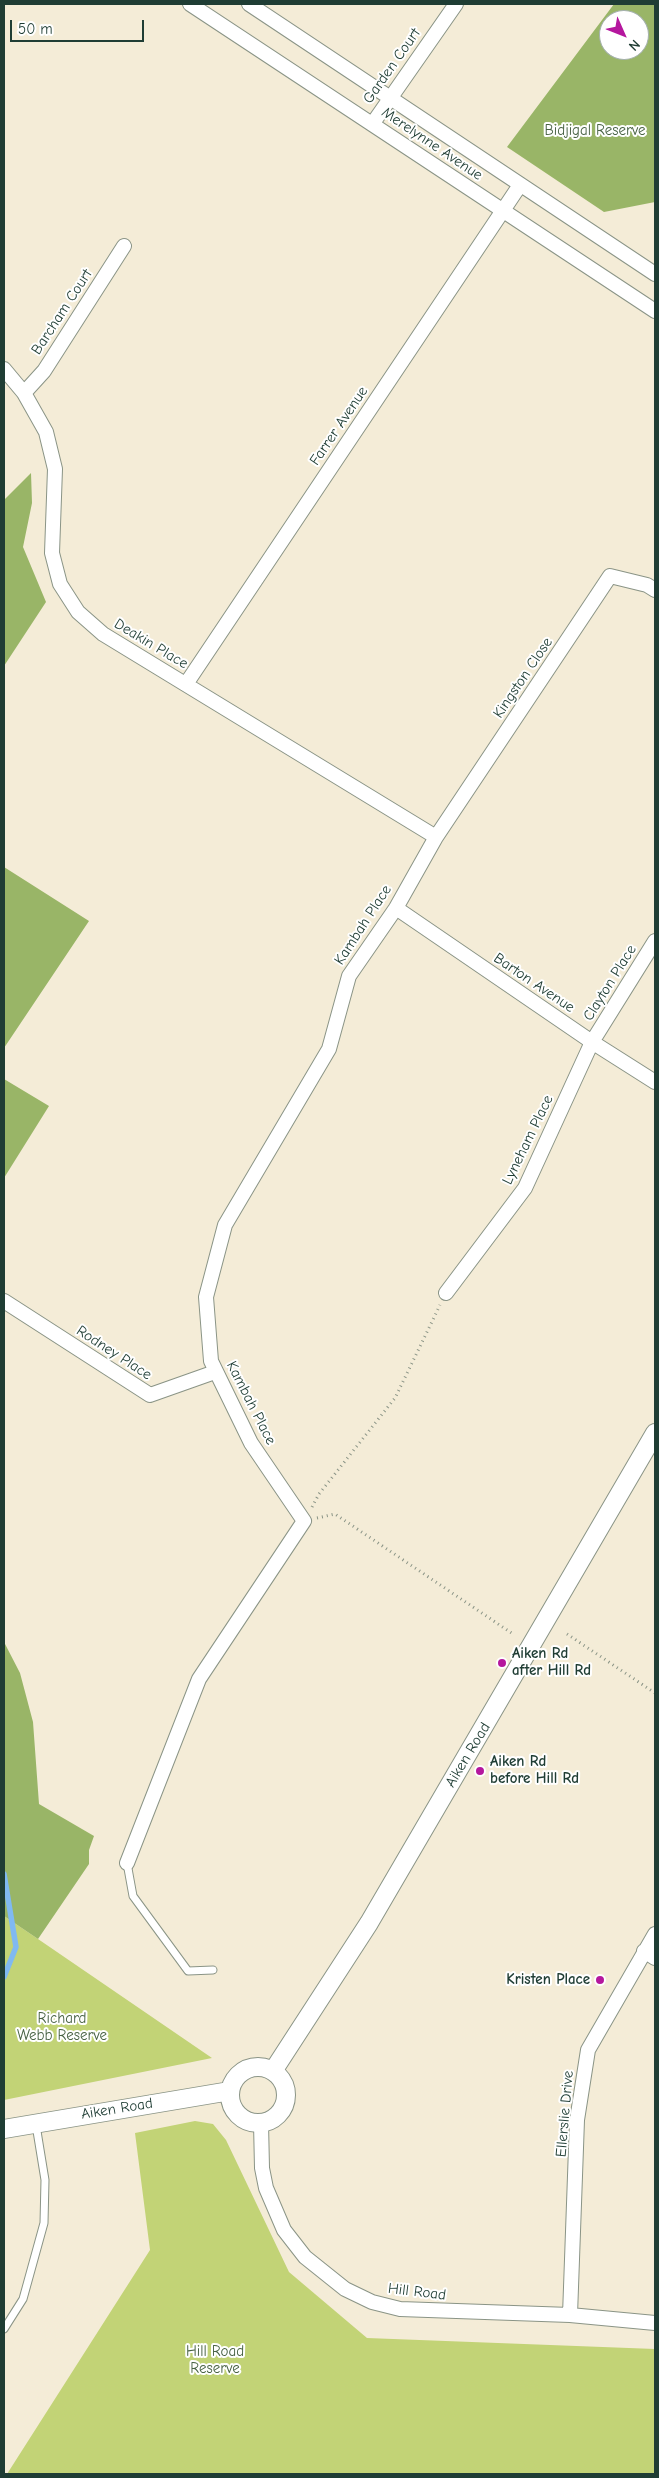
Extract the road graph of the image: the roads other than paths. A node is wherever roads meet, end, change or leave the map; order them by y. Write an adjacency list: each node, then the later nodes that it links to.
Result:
1 (190, 4): 5 (street, Merelynne Avenue)
2 (249, 4): 4 (street, Merelynne Avenue)
3 (456, 4): 4 (street, Garden Court)
4 (390, 97): 5 (street, Garden Court); 6 (street, Merelynne Avenue)
5 (373, 123): 7 (street, Merelynne Avenue)
6 (520, 185): 7 (street, Farrer Avenue); 9 (street, Merelynne Avenue)
7 (502, 211): 10 (street, Merelynne Avenue); 14 (street, Farrer Avenue)
8 (124, 246): 12 (street, Barcham Court)
9 (655, 274)
10 (655, 311)
11 (4, 369): 12 (street, Deakin Place)
12 (24, 393): 14 (street, Deakin Place)
13 (655, 590): 15 (street, Kingston Close)
14 (186, 684): 15 (street, Deakin Place)
15 (436, 837): 16 (street, Kambah Place)
16 (396, 908): 18 (street, Barton Avenue); 22 (street, Kambah Place)
17 (655, 942): 18 (street, Clayton Place)
18 (592, 1042): 19 (street, Barton Avenue); 20 (street, Lyneham Place)
19 (655, 1082)
20 (446, 1293)
21 (4, 1301): 22 (street, Rodney Place)
22 (215, 1372): 24 (street, Kambah Place)
23 (655, 1433): 28 (street, Aiken Road)
24 (127, 1863): 27 (lane)
25 (655, 1934): 26 (street, Ellerslie Drive)
26 (650, 1955): 33 (street, Ellerslie Drive)
27 (213, 1970)
28 (273, 2071): 29 (street); 31 (street)
29 (230, 2091): 30 (street, Aiken Road); 31 (street)
30 (35, 2122): 32 (street, Aiken Road); 35 (lane)
31 (261, 2123): 33 (street, Hill Road)
32 (4, 2129)
33 (570, 2315): 34 (street, Hill Road)
34 (655, 2323)
35 (4, 2329)

